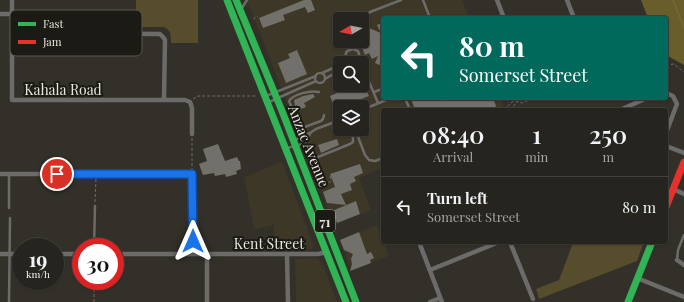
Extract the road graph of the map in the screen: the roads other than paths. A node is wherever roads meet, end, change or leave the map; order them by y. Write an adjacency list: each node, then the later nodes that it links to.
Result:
1 (227, 0): 31 (main road, Anzac Avenue / 71)
2 (236, 0): 8 (main road, Anzac Avenue / 71)
3 (247, 0): 8 (lane)
4 (402, 0): 9 (lane)
5 (423, 0): 10 (lane)
6 (497, 0): 11 (street)
7 (567, 0): 12 (street)
8 (241, 11): 29 (main road, Anzac Avenue / 71)
9 (369, 13)
10 (429, 16)
11 (503, 16)
12 (573, 16)
13 (142, 34): 30 (street)
14 (354, 49): 16 (lane); 17 (lane)
15 (12, 56): 30 (street, Kahala Road)
16 (346, 56)
17 (360, 56)
18 (333, 68): 19 (lane)
19 (322, 74): 21 (lane); 22 (lane)
20 (333, 74): 22 (lane)
21 (316, 76): 24 (lane); 29 (lane)
22 (325, 79): 24 (lane)
23 (369, 80): 27 (lane)
24 (316, 81): 29 (lane)
25 (381, 89): 27 (lane)
26 (320, 92): 37 (lane)
27 (374, 92): 34 (lane)
28 (668, 94): 39 (street)
29 (275, 96): 31 (lane); 31 (lane); 44 (main road, Anzac Avenue / 71)
30 (164, 99): 41 (street, Kahala Road)
31 (264, 99): 46 (main road, Anzac Avenue / 71)
32 (386, 100): 34 (lane)
33 (642, 100): 36 (street)
34 (378, 103): 35 (lane)
35 (369, 107)
36 (624, 108)
37 (324, 115)
38 (333, 123): 40 (lane)
39 (668, 128)
40 (310, 133): 44 (lane); 44 (lane)
41 (192, 134)
42 (352, 136): 48 (lane)
43 (358, 136): 49 (lane)
44 (295, 144): 46 (lane); 46 (lane); 83 (main road, Anzac Avenue / 71)
45 (668, 147): 47 (street)
46 (286, 148): 65 (main road, Anzac Avenue / 71)
47 (684, 154)
48 (318, 157)
49 (381, 159)
50 (684, 162): 53 (main road)
51 (0, 174): 52 (street)
52 (9, 174): 57 (lane); 69 (street)
53 (673, 189): 54 (street); 55 (main road)
54 (684, 194)
55 (668, 202)
56 (95, 206): 60 (lane)
57 (9, 208)
58 (10, 218): 67 (lane)
59 (684, 235): 72 (lane)
60 (94, 238)
61 (420, 244): 74 (street)
62 (494, 244): 74 (street)
63 (511, 244): 77 (street)
64 (651, 244): 75 (main road)
65 (327, 252): 71 (street, Kent Street); 82 (main road, Anzac Avenue / 71)
66 (0, 254): 67 (street)
67 (9, 254): 79 (lane)
68 (124, 254): 69 (street, Kent Street)
69 (193, 254): 70 (street, Kent Street)
70 (207, 254): 71 (street, Kent Street); 80 (street)
71 (287, 254): 81 (street)
72 (677, 260): 73 (street)
73 (684, 265)
74 (430, 270): 78 (street)
75 (637, 278): 76 (street); 85 (main road)
76 (684, 297)
77 (533, 299)
78 (441, 300): 84 (street)
79 (9, 302)
80 (207, 302)
81 (288, 302)
82 (346, 302)
83 (356, 302)
84 (430, 302)
85 (628, 302)

